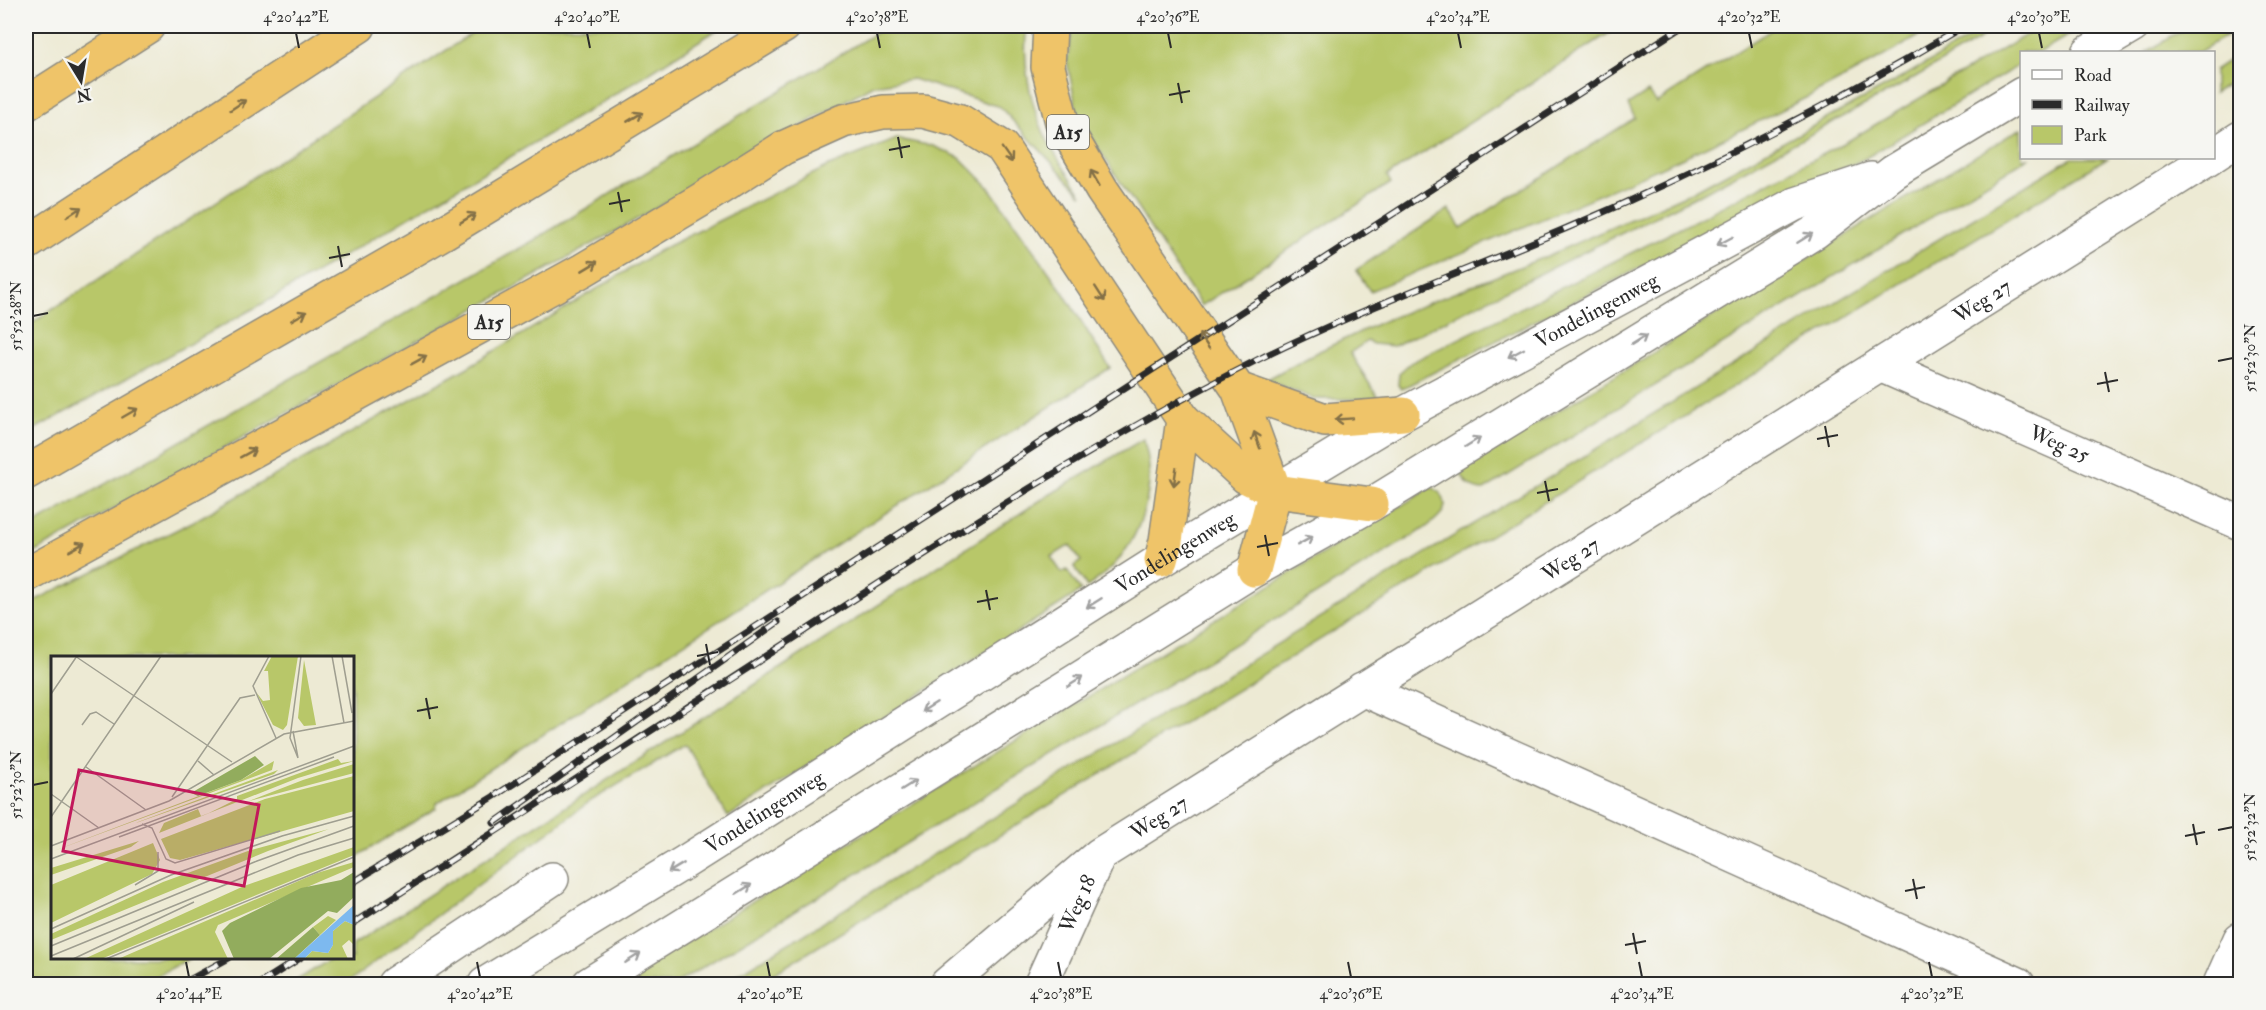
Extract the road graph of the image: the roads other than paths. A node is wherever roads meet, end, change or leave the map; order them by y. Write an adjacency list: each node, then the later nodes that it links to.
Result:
1 (148, 26): 8 (highway)
2 (359, 26): 13 (highway, one-way to 2)
3 (784, 26): 18 (highway, one-way to 3)
4 (1050, 26): 15 (highway, A15, one-way to 4)
5 (2133, 26): 6 (street)
6 (2091, 51)
7 (2020, 95): 12 (street, Vondelingenweg)
8 (26, 104)
9 (2241, 138): 10 (street, Weg 27)
10 (2215, 154)
11 (2207, 159): 14 (street, Weg 27)
12 (1893, 172): 16 (street, Vondelingenweg, one-way to 16); 22 (street, Vondelingenweg, one-way to 12)
13 (26, 244)
14 (1880, 365): 23 (street, Weg 25); 27 (street, Weg 27)
15 (1238, 389): 16 (highway, one-way to 15); 21 (highway, A15, one-way to 15)
16 (1403, 414): 21 (street, Vondelingenweg)
17 (1183, 419): 21 (highway, A15); 24 (highway, one-way to 24); 26 (highway, A15, one-way to 17)
18 (79, 442): 19 (highway); 20 (highway)
19 (26, 468)
20 (26, 473)
21 (1275, 492): 22 (highway, A15); 24 (street, Vondelingenweg); 25 (highway)
22 (1372, 504): 25 (street, Vondelingenweg, one-way to 22)
23 (2241, 523)
24 (1161, 560): 32 (street, Vondelingenweg, one-way to 32)
25 (1254, 570): 33 (street, Vondelingenweg, one-way to 25)
26 (26, 575)
27 (1362, 689): 28 (street, Weg 27); 36 (street)
28 (1099, 855): 34 (street, Weg 27); 35 (street, Weg 18)
29 (552, 879): 31 (street)
30 (2241, 939): 37 (street)
31 (394, 984)
32 (485, 984)
33 (589, 984)
34 (947, 984)
35 (1041, 984)
36 (2018, 984)
37 (2220, 984)

